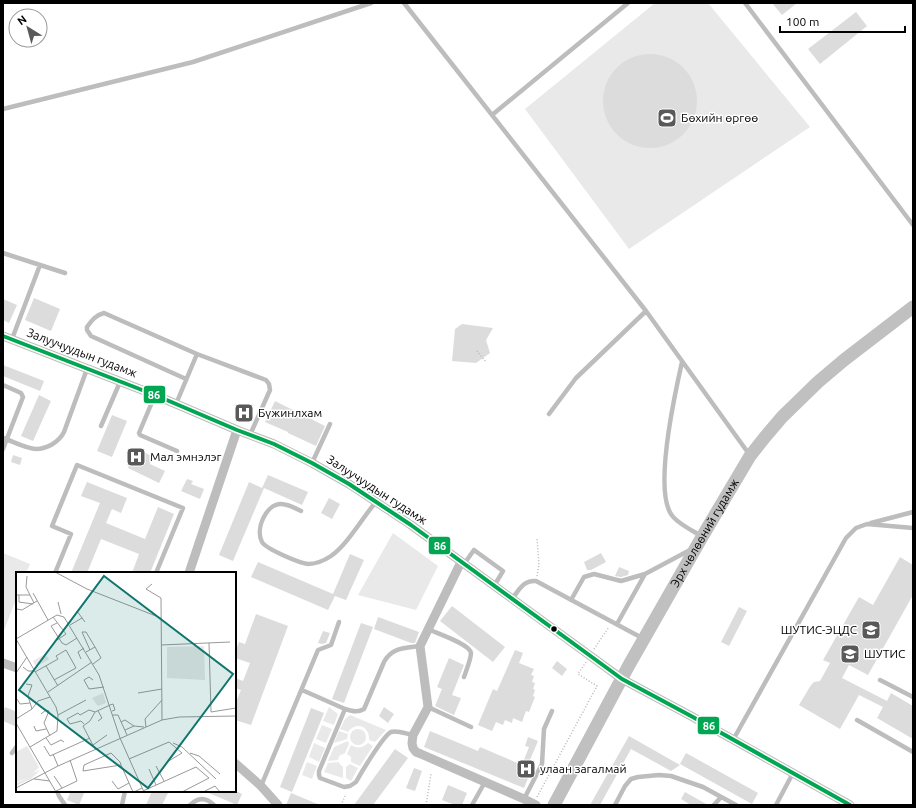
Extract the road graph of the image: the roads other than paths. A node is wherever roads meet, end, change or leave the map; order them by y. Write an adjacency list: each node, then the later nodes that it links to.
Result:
1 (371, 3): 5 (lane)
2 (404, 3): 6 (lane)
3 (628, 3): 6 (lane)
4 (745, 3): 7 (lane)
5 (3, 108)
6 (492, 115): 12 (lane)
7 (913, 225)
8 (3, 253): 9 (lane)
9 (40, 265): 10 (lane); 13 (lane)
10 (65, 273)
11 (913, 307): 30 (main road, Эрх чөлөөний гудамж)
12 (646, 311): 15 (lane); 22 (lane)
13 (7, 337): 16 (street, Залуучуудын гудамж)
14 (197, 354): 17 (lane); 17 (lane); 26 (lane)
15 (682, 362): 30 (lane); 37 (lane)
16 (87, 369): 18 (street, Залуучуудын гудамж); 27 (lane)
17 (186, 379): 21 (lane)
18 (120, 381): 20 (street, Залуучуудын гудамж); 24 (lane)
19 (3, 385): 27 (lane)
20 (155, 395): 21 (street, Залуучуудын гудамж); 29 (lane)
21 (176, 404): 25 (street, Залуучуудын гудамж)
22 (549, 414)
23 (330, 424): 31 (lane)
24 (101, 426)
25 (237, 430): 26 (street, Залуучуудын гудамж); 41 (street)
26 (250, 435): 31 (street, Залуучуудын гудамж)
27 (5, 439): 28 (lane)
28 (3, 449)
29 (177, 451)
30 (750, 456): 37 (main road, Эрх чөлөөний гудамж)
31 (312, 463): 32 (street, Залуучуудын гудамж)
32 (376, 502): 33 (lane); 38 (street, Залуучуудын гудамж)
33 (301, 511)
34 (913, 512): 35 (lane)
35 (867, 524): 36 (lane); 62 (lane)
36 (913, 528)
37 (699, 541): 42 (lane); 49 (main road, Эрх чөлөөний гудамж)
38 (463, 563): 43 (street, Залуучуудын гудамж); 43 (lane); 48 (street)
39 (55, 572): 40 (lane)
40 (156, 572)
41 (189, 572)
42 (645, 574): 45 (lane); 47 (lane)
43 (494, 586): 44 (street, Залуучуудын гудамж)
44 (512, 599): 45 (lane); 52 (street, Залуучуудын гудамж)
45 (571, 600): 47 (lane)
46 (339, 622): 54 (lane)
47 (617, 624): 49 (lane)
48 (428, 629): 50 (street); 51 (lane)
49 (644, 639): 52 (main road, Эрх чөлөөний гудамж)
50 (420, 646): 56 (street); 57 (lane)
51 (464, 677)
52 (622, 679): 62 (street, Залуучуудын гудамж); 81 (main road, Эрх чөлөөний гудамж)
53 (880, 680): 55 (lane)
54 (302, 690): 57 (lane); 69 (lane)
55 (913, 698)
56 (428, 707): 60 (lane); 61 (street)
57 (345, 709): 61 (lane)
58 (552, 711): 73 (lane)
59 (857, 720): 64 (lane)
60 (471, 727)
61 (413, 735): 68 (street)
62 (733, 740): 67 (street, Залуучуудын гудамж)
63 (16, 747): 65 (lane)
64 (913, 752)
65 (12, 753)
66 (236, 764): 69 (street)
67 (794, 773): 85 (lane); 86 (street, Залуучуудын гудамж)
68 (486, 782): 73 (street); 80 (lane)
69 (261, 786): 79 (street)
70 (57, 792): 75 (lane)
71 (125, 792): 76 (lane)
72 (721, 797): 82 (lane); 83 (lane); 84 (lane)
73 (524, 798): 74 (street)
74 (535, 804)
75 (65, 805)
76 (122, 805)
77 (190, 805): 78 (lane)
78 (214, 805)
79 (278, 805)
80 (472, 805)
81 (554, 805)
82 (615, 805)
83 (714, 805)
84 (736, 805)
85 (776, 805)
86 (850, 805)

